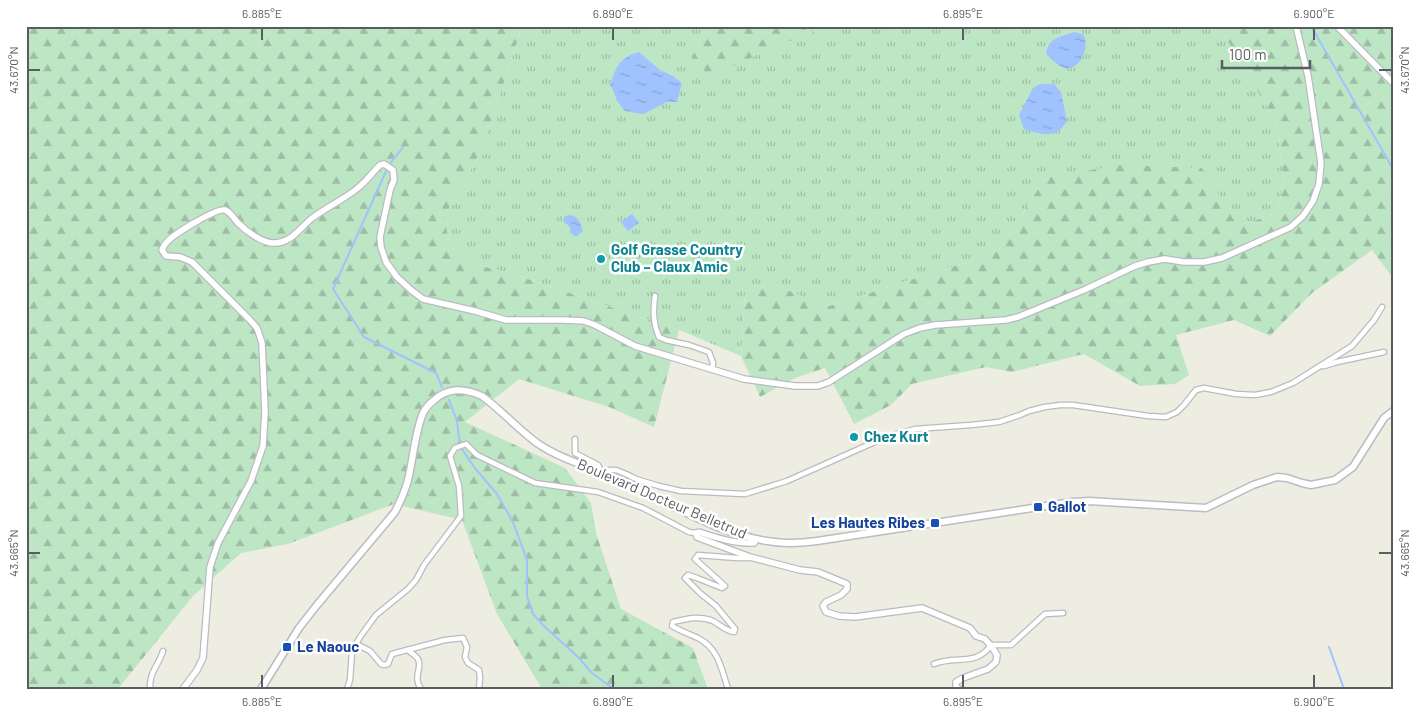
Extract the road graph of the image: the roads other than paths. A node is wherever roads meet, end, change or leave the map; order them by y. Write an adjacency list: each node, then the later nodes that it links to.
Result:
1 (1296, 26): 8 (street)
2 (1338, 26): 3 (street)
3 (1393, 83)
4 (655, 296): 8 (street)
5 (1382, 307): 7 (street)
6 (1384, 352): 7 (street)
7 (1320, 365): 11 (street)
8 (712, 370): 22 (street)
9 (1393, 411): 13 (main road, Boulevard Docteur Belletrud)
10 (575, 439): 11 (street)
11 (601, 472): 13 (main road, Boulevard Docteur Belletrud); 23 (main road, Boulevard Docteur Belletrud)
12 (696, 533): 13 (street); 14 (street); 16 (street)
13 (756, 539)
14 (750, 558): 17 (street); 27 (street)
15 (1063, 613): 17 (street)
16 (356, 644): 18 (street); 24 (street)
17 (991, 645): 20 (street); 28 (street)
18 (408, 650): 25 (street); 26 (street)
19 (163, 651): 21 (street)
20 (934, 664)
21 (150, 689)
22 (183, 689)
23 (261, 689)
24 (347, 689)
25 (421, 689)
26 (479, 689)
27 (728, 689)
28 (959, 689)

